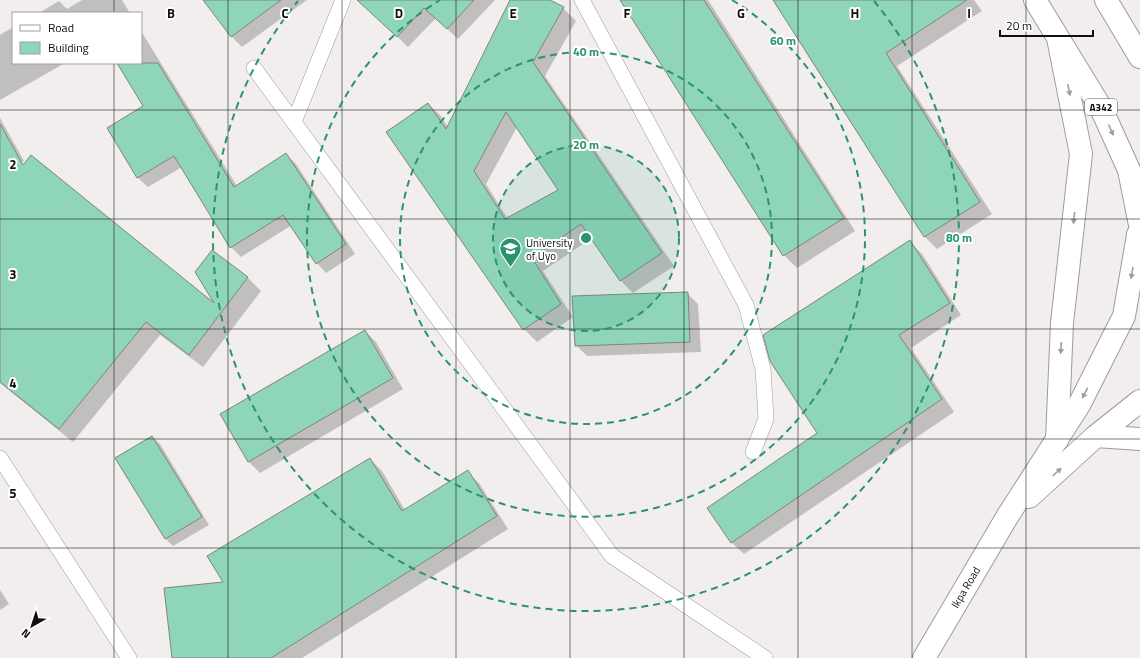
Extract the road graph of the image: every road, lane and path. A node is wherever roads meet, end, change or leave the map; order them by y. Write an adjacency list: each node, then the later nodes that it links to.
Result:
1 (343, 0): 8 (lane)
2 (582, 0): 14 (lane)
3 (1035, 0): 5 (main road, A342)
4 (1106, 0): 6 (main road)
5 (1058, 38): 9 (main road, A342, one-way to 9); 13 (main road, one-way to 13)
6 (1140, 57)
7 (254, 68): 8 (lane)
8 (294, 122): 18 (lane)
9 (1140, 237): 13 (main road, one-way to 13)
10 (1140, 401): 11 (main road)
11 (1096, 436): 12 (main road); 16 (main road, one-way to 11)
12 (1140, 439)
13 (1057, 440): 16 (main road)
14 (753, 452)
15 (0, 458): 17 (lane)
16 (1007, 517): 19 (main road, Ikpa Road)
17 (129, 658)
18 (765, 658)
19 (924, 658)

